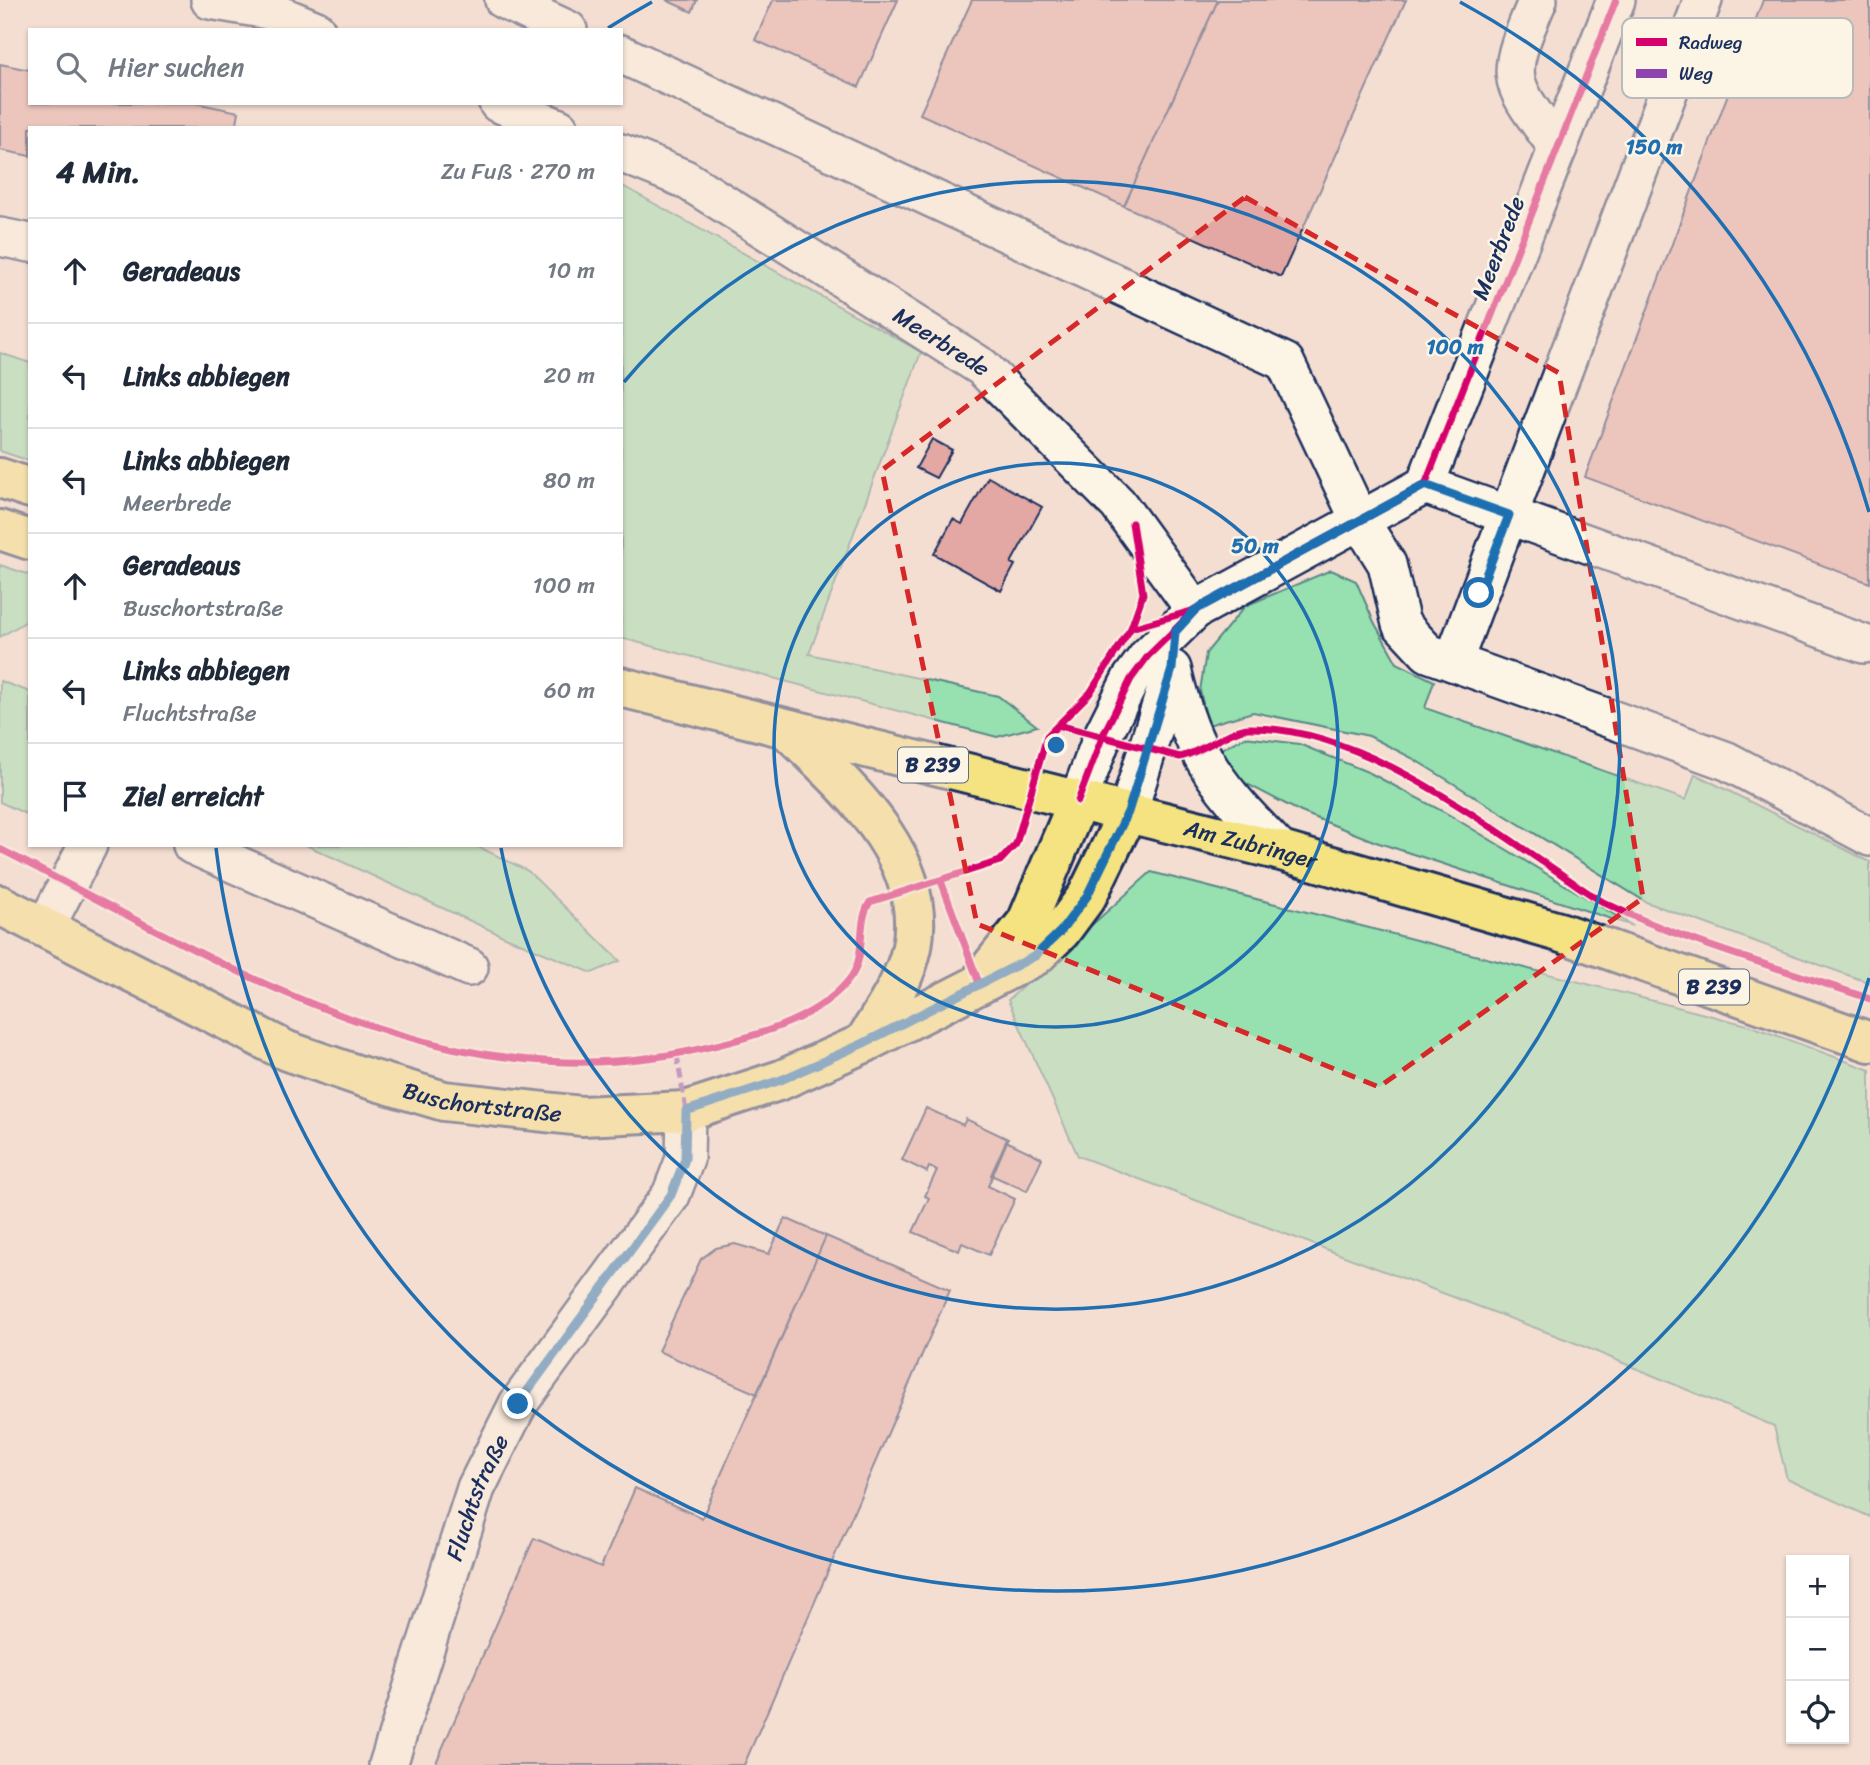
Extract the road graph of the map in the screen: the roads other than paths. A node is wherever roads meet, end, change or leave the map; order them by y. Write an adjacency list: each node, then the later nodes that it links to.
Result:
1 (210, 0): 7 (street)
2 (503, 0): 8 (street)
3 (1538, 0): 13 (street)
4 (1616, 0): 13 (street, Meerbrede)
5 (1703, 0): 6 (street)
6 (1696, 18)
7 (311, 28)
8 (564, 28)
9 (623, 55): 21 (street)
10 (1666, 98): 20 (street)
11 (503, 105): 12 (street)
12 (554, 126)
13 (1558, 148): 18 (street, Meerbrede)
14 (623, 154): 24 (street, Meerbrede)
15 (0, 237): 16 (street)
16 (28, 243)
17 (0, 478): 19 (main road)
18 (1425, 485): 20 (street); 21 (street)
19 (28, 487)
20 (1509, 515): 25 (street); 26 (street)
21 (1359, 519): 24 (street); 26 (street)
22 (0, 530): 23 (main road)
23 (28, 539)
24 (1185, 621): 27 (street); 30 (street)
25 (1864, 644)
26 (1453, 662): 32 (street)
27 (1172, 669): 31 (street); 35 (street)
28 (623, 688): 29 (main road, Am Zubringer / B 239)
29 (788, 730): 30 (main road, Am Zubringer / B 239); 41 (main road)
30 (1078, 800): 31 (main road, Am Zubringer / B 239); 39 (main road, Buschortstraße)
31 (1128, 812): 35 (main road, Am Zubringer / B 239); 39 (main road, Buschortstraße)
32 (1870, 837)
33 (87, 847): 37 (street)
34 (197, 847): 38 (street)
35 (1282, 851): 40 (main road, Am Zubringer / B 239)
36 (0, 905): 37 (main road, Buschortstraße)
37 (45, 928): 42 (main road, Buschortstraße)
38 (469, 967)
39 (979, 983): 41 (main road, Buschortstraße)
40 (1870, 1042)
41 (864, 1043): 42 (main road, Buschortstraße)
42 (686, 1111): 43 (street, Fluchtstraße)
43 (388, 1765)

